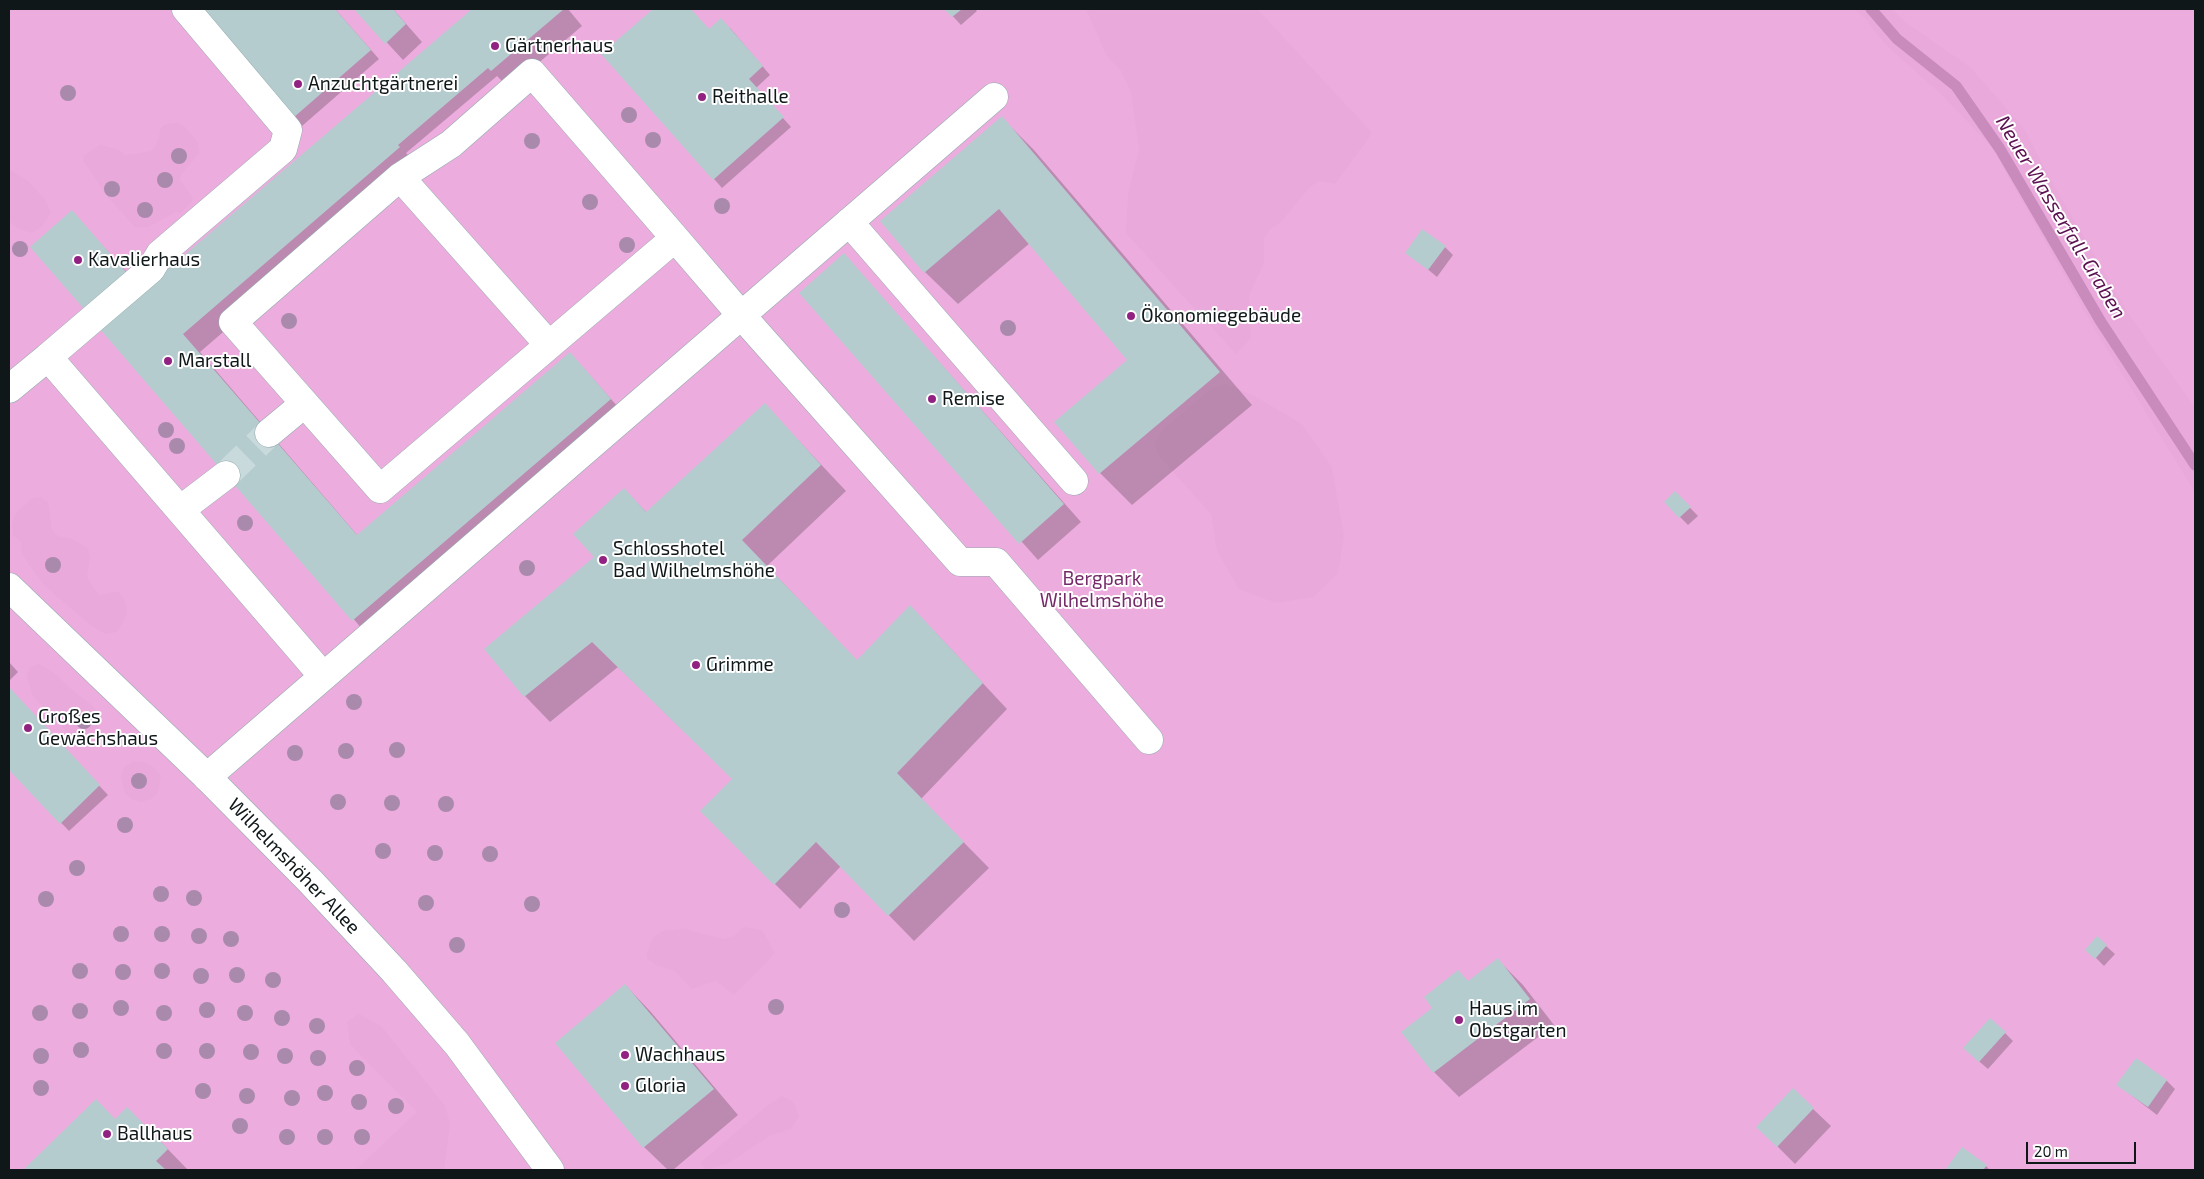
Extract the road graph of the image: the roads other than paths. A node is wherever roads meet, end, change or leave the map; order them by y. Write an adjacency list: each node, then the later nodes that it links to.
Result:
1 (186, 9): 8 (main road)
2 (994, 97): 4 (main road)
3 (400, 178): 5 (main road); 7 (main road); 10 (main road)
4 (849, 222): 6 (main road); 13 (main road)
5 (675, 238): 6 (main road); 7 (main road)
6 (741, 315): 16 (main road); 17 (main road)
7 (549, 345): 10 (main road)
8 (48, 357): 9 (main road); 14 (main road)
9 (9, 389)
10 (304, 404): 11 (main road)
11 (269, 434)
12 (226, 475): 14 (main road)
13 (1074, 480)
14 (180, 510): 16 (main road)
15 (9, 587): 18 (main road, Wilhelmshöher Allee)
16 (323, 676): 18 (main road)
17 (1150, 740)
18 (207, 777): 19 (main road, Wilhelmshöher Allee)
19 (550, 1170)

